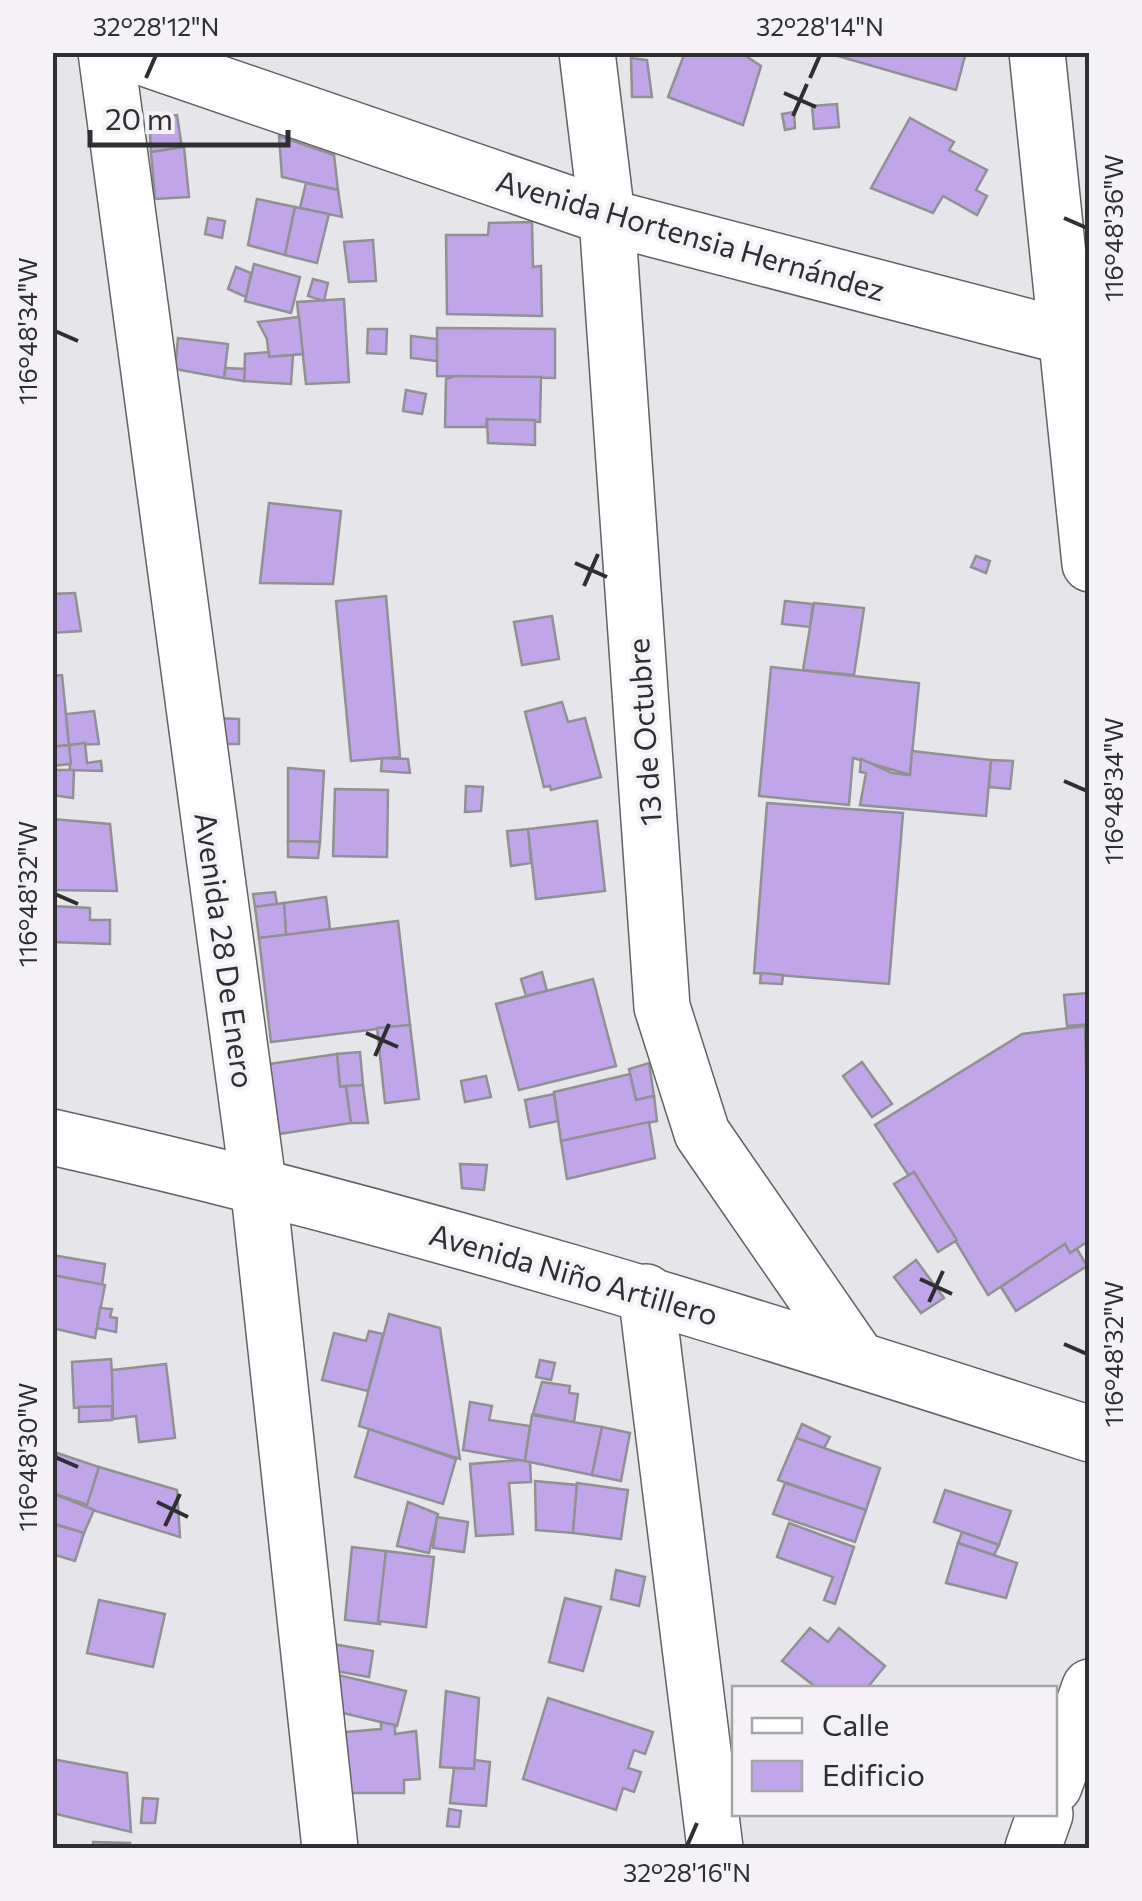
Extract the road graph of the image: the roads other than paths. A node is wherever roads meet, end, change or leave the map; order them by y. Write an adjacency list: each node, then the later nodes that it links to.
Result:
1 (106, 52): 9 (street, Avenida 28 De Enero)
2 (127, 52): 5 (street, Avenida Hortensia Hernández)
3 (587, 52): 5 (street, 13 de Octubre)
4 (1037, 52): 6 (street)
5 (608, 217): 6 (street, Avenida Hortensia Hernández); 11 (street, 13 de Octubre)
6 (1079, 341): 7 (street)
7 (1090, 564)
8 (52, 1137): 9 (street, Avenida Niño Artillero)
9 (258, 1183): 10 (street, Avenida Niño Artillero); 16 (street, Avenida 28 De Enero)
10 (646, 1292): 11 (street, Avenida Niño Artillero); 17 (street)
11 (858, 1359): 12 (street, Avenida Niño Artillero)
12 (1090, 1434)
13 (1090, 1687): 14 (street)
14 (1057, 1778)
15 (1044, 1816): 18 (street)
16 (330, 1848)
17 (715, 1848)
18 (1032, 1848)

